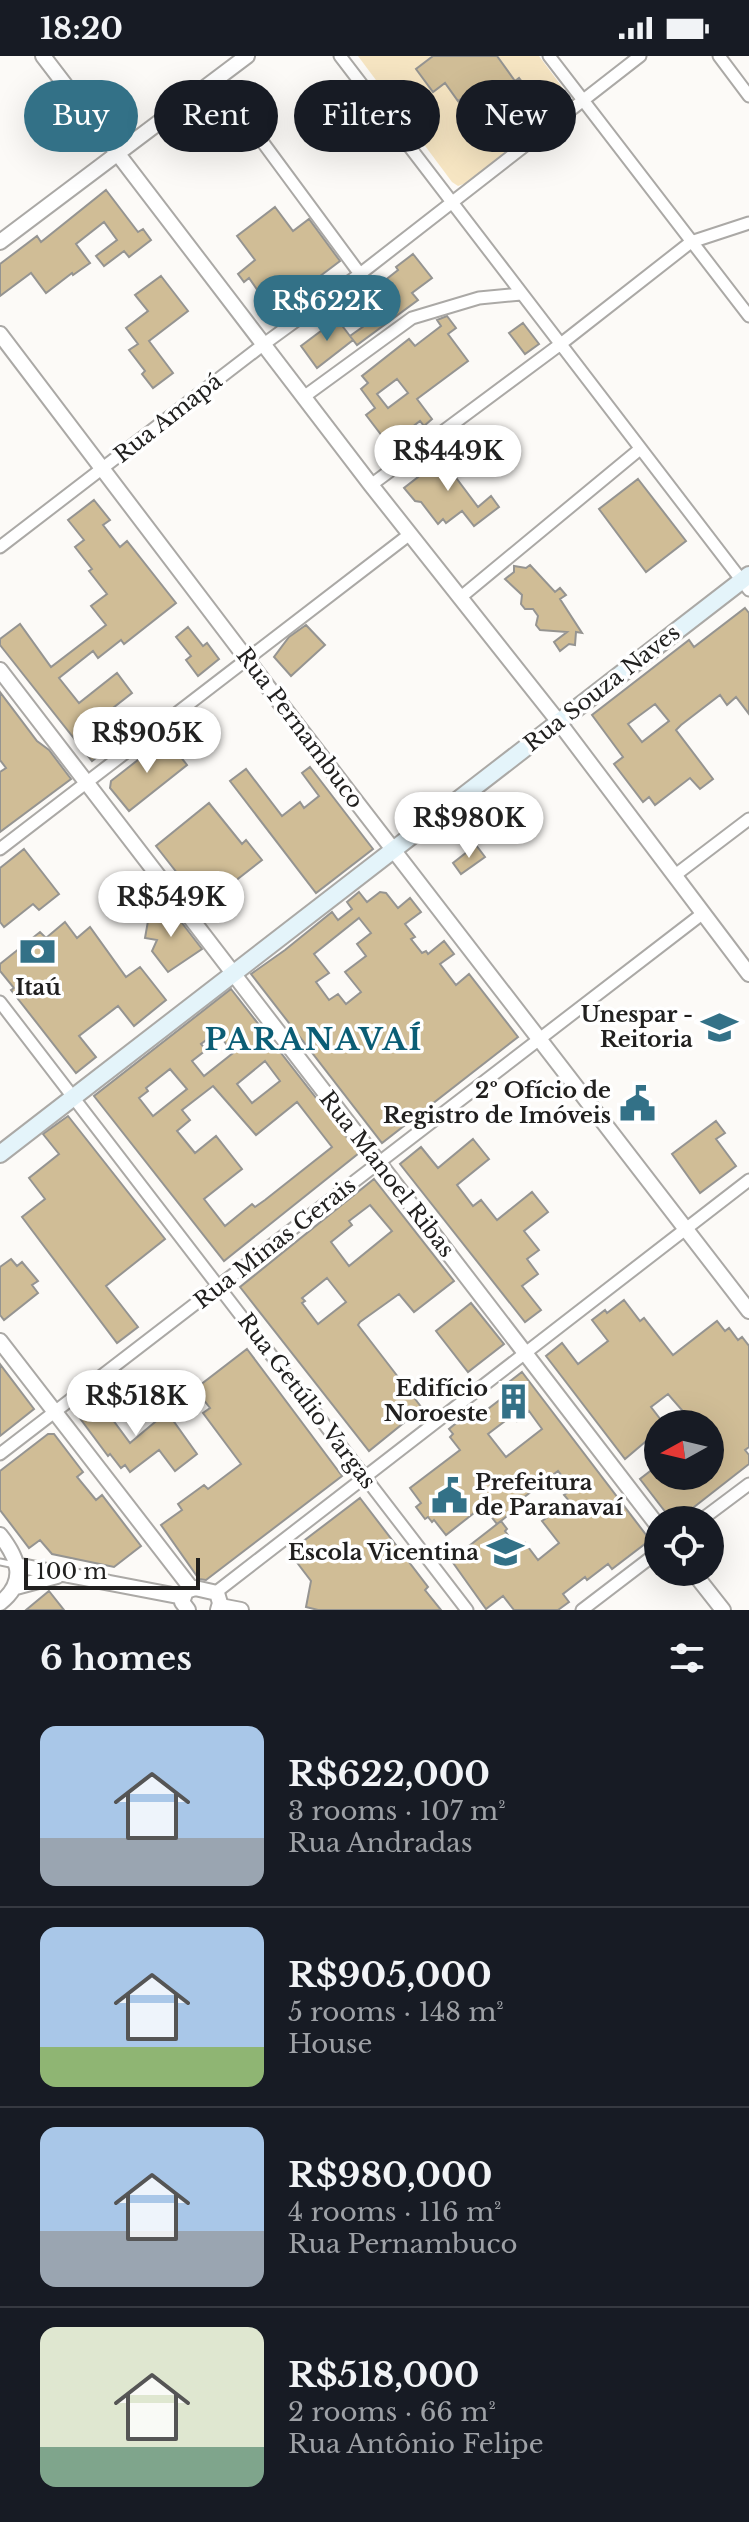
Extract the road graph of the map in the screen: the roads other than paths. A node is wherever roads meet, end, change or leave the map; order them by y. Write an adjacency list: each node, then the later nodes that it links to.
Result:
1 (43, 56): 10 (street)
2 (247, 56): 7 (street)
3 (340, 56): 11 (street)
4 (549, 56): 9 (street)
5 (640, 56): 9 (street, Rua Amapá)
6 (719, 56): 8 (street)
7 (216, 79): 10 (street); 15 (street)
8 (749, 96)
9 (582, 100): 11 (street, Rua Amapá); 14 (street)
10 (119, 154): 13 (street); 20 (street)
11 (454, 201): 15 (street, Rua Amapá); 16 (street)
12 (749, 223): 14 (street)
13 (0, 242)
14 (691, 242): 17 (street); 19 (street)
15 (360, 274): 20 (street, Rua Amapá)
16 (521, 294): 19 (street); 21 (street)
17 (749, 316)
18 (0, 334): 23 (street, Rua Pernambuco)
19 (562, 343): 22 (street); 24 (street)
20 (264, 344): 21 (street); 23 (street, Rua Amapá)
21 (305, 396): 24 (street)
22 (640, 449): 27 (street); 28 (street)
23 (102, 469): 26 (street, Rua Amapá); 29 (street, Rua Pernambuco)
24 (371, 485): 25 (street)
25 (410, 534): 28 (street); 29 (street)
26 (0, 547)
27 (747, 582): 31 (main road, Rua Souza Naves)
28 (461, 597): 31 (street)
29 (248, 658): 32 (street); 35 (street, Rua Pernambuco)
30 (0, 670): 32 (street, Rua Manoel Ribas)
31 (558, 721): 35 (main road, Rua Souza Naves); 36 (street)
32 (87, 783): 34 (street); 38 (street, Rua Manoel Ribas)
33 (749, 819): 36 (street)
34 (0, 849)
35 (393, 850): 38 (main road, Rua Souza Naves); 41 (street, Rua Pernambuco)
36 (674, 876): 37 (street)
37 (702, 914): 39 (street); 41 (street, Rua Minas Gerais)
38 (233, 973): 42 (main road, Rua Souza Naves); 44 (street, Rua Manoel Ribas)
39 (749, 974)
40 (0, 1002): 42 (street, Rua Getúlio Vargas)
41 (540, 1038): 44 (street, Rua Minas Gerais); 46 (street, Rua Pernambuco)
42 (73, 1096): 43 (main road, Rua Souza Naves); 47 (street, Rua Getúlio Vargas)
43 (0, 1154)
44 (379, 1163): 47 (street, Rua Minas Gerais); 50 (street, Rua Manoel Ribas)
45 (749, 1180): 46 (street)
46 (686, 1228): 48 (street, Rua Pernambuco); 50 (street)
47 (219, 1286): 51 (street, Rua Minas Gerais); 53 (street, Rua Getúlio Vargas)
48 (749, 1311)
49 (0, 1341): 51 (street)
50 (524, 1352): 53 (street); 56 (street, Rua Manoel Ribas)
51 (55, 1412): 52 (street, Rua Minas Gerais); 65 (street)
52 (0, 1454)
53 (364, 1475): 66 (street); 68 (street, Rua Getúlio Vargas)
54 (749, 1484): 55 (street)
55 (720, 1506)
56 (644, 1508)
57 (0, 1535): 60 (street)
58 (0, 1562): 60 (lane)
59 (644, 1563): 69 (street)
60 (16, 1565): 61 (street); 63 (street)
61 (62, 1575): 63 (street); 65 (street)
62 (704, 1586): 70 (street)
63 (16, 1587): 64 (street)
64 (0, 1603)
65 (187, 1603): 66 (street)
66 (218, 1603): 67 (street)
67 (241, 1610)
68 (467, 1610)
69 (582, 1610)
70 (723, 1610)

